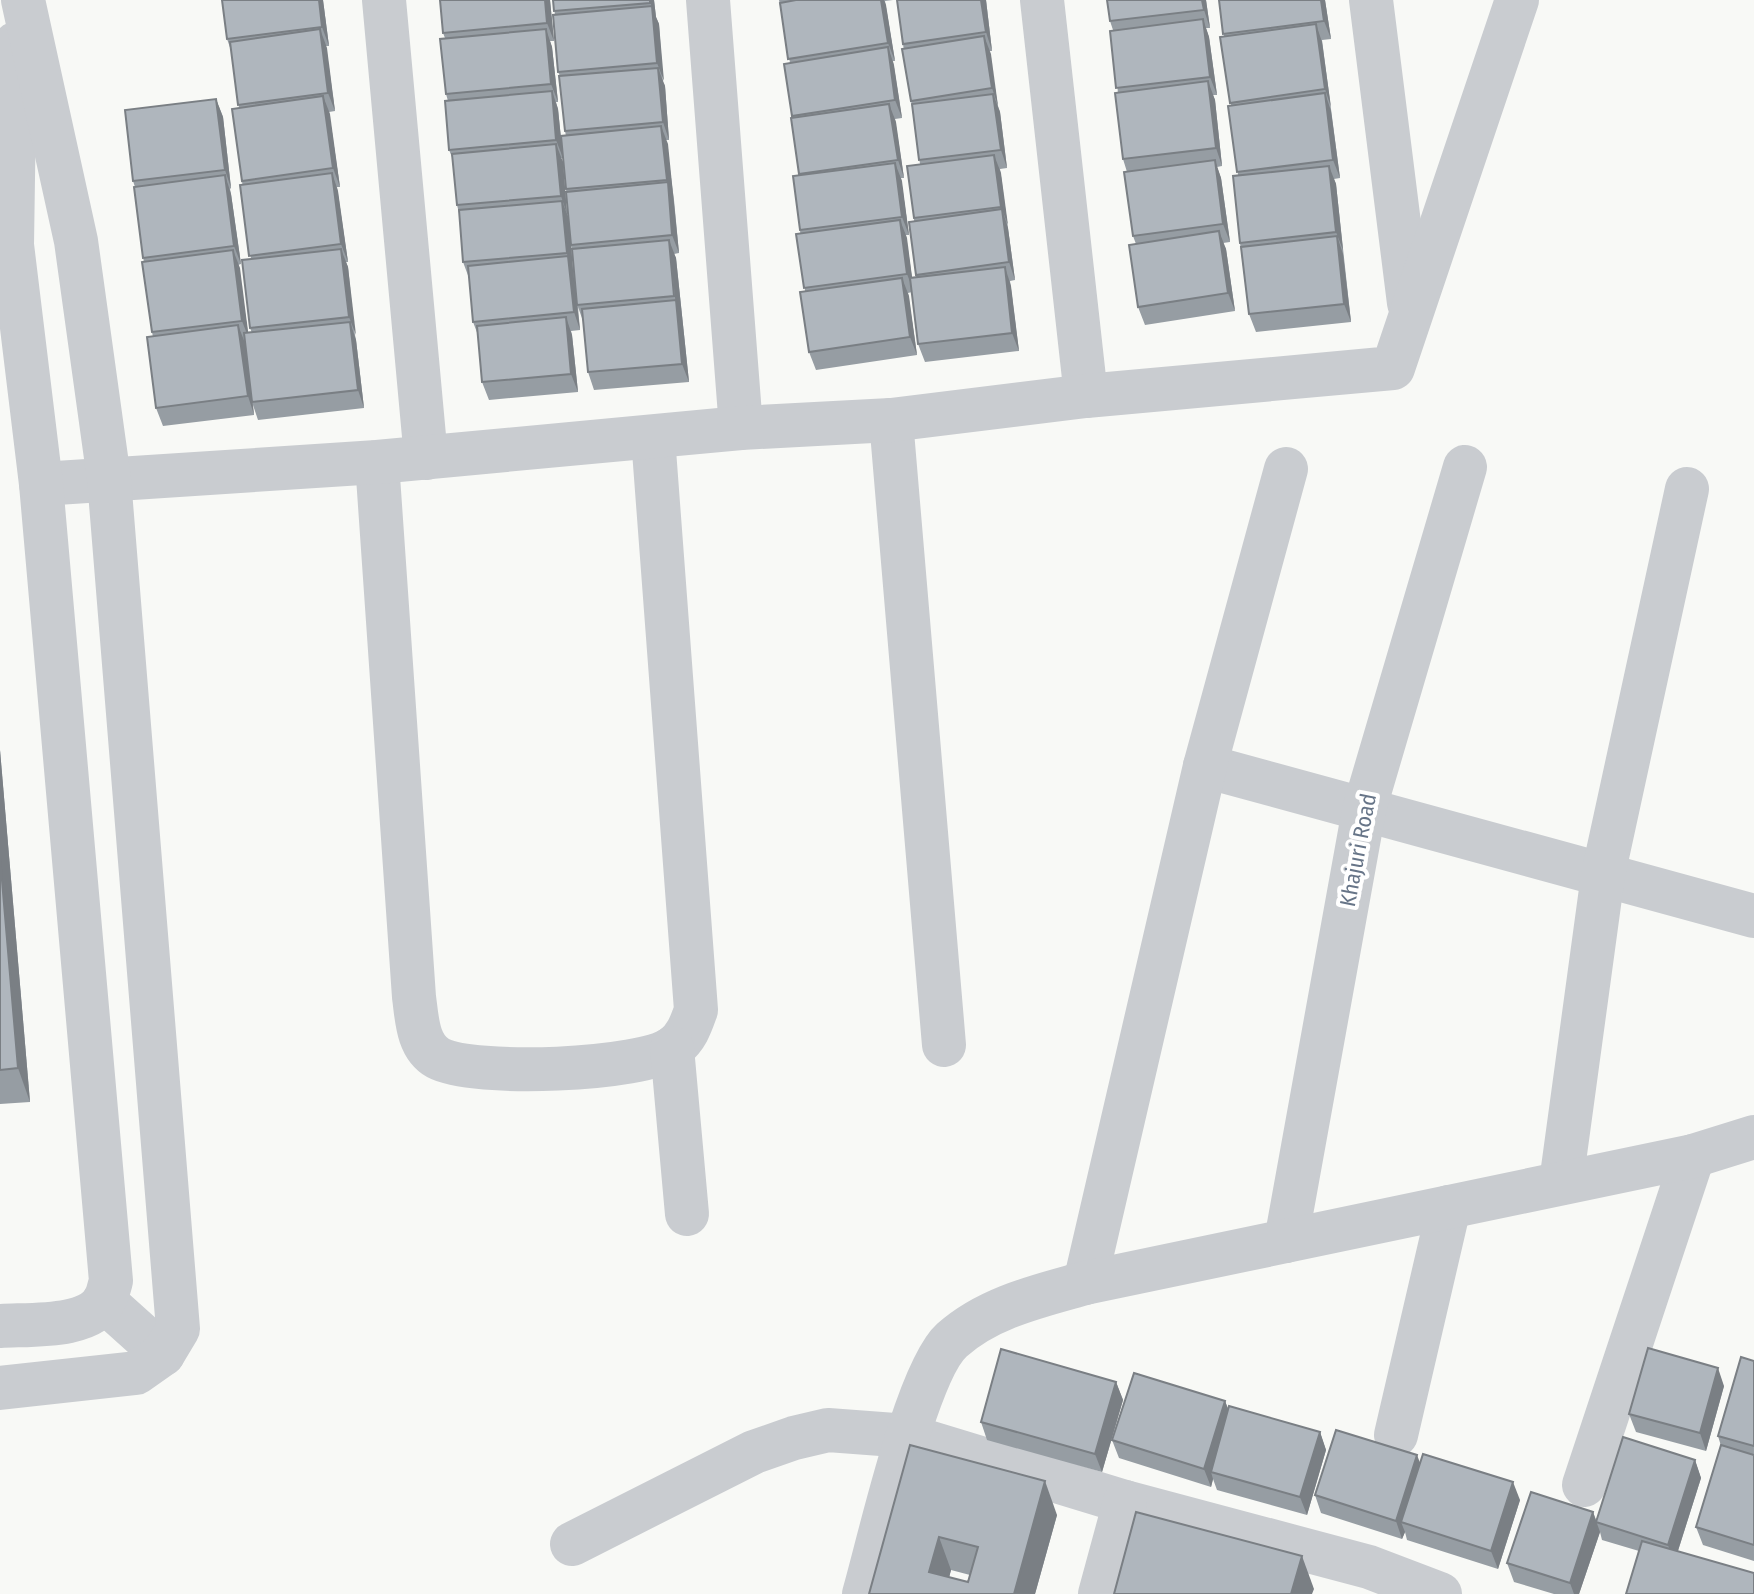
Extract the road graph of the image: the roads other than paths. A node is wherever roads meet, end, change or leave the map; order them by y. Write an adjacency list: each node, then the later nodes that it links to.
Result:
1 (16, 0): 9 (street)
2 (23, 0): 8 (street)
3 (384, 0): 15 (street)
4 (708, 0): 13 (street)
5 (1042, 0): 11 (street)
6 (1371, 0): 10 (street)
7 (1517, 0): 10 (street)
8 (76, 241): 9 (street); 19 (street)
9 (6, 246): 20 (street)
10 (1411, 315): 11 (street)
11 (1086, 396): 12 (street)
12 (891, 420): 13 (street); 26 (street)
13 (741, 428): 14 (street)
14 (653, 437): 15 (street); 27 (street)
15 (426, 458): 16 (street)
16 (377, 462): 19 (street); 27 (street)
17 (1465, 467): 23 (street, Khajuri Road)
18 (1286, 469): 22 (street)
19 (109, 479): 20 (street); 37 (street)
20 (41, 484): 35 (street)
21 (1687, 489): 24 (street)
22 (1205, 766): 23 (street); 34 (street)
23 (1364, 810): 24 (street); 33 (street, Khajuri Road)
24 (1603, 875): 25 (street); 30 (street)
25 (1754, 916)
26 (944, 1045)
27 (672, 1048): 32 (street)
28 (1754, 1137): 29 (street)
29 (1693, 1156): 30 (street); 41 (street)
30 (1561, 1183): 31 (street)
31 (1449, 1207): 33 (street); 39 (street)
32 (687, 1214)
33 (1286, 1241): 34 (street)
34 (1085, 1283): 40 (street)
35 (104, 1301): 36 (street); 37 (street)
36 (0, 1326)
37 (163, 1354): 38 (street)
38 (0, 1388)
39 (1396, 1435)
40 (908, 1436): 42 (street); 43 (street); 45 (street)
41 (1584, 1485)
42 (1125, 1502): 44 (street); 46 (street)
43 (572, 1544)
44 (1365, 1580): 47 (street)
45 (864, 1594)
46 (1100, 1594)
47 (1440, 1594)

